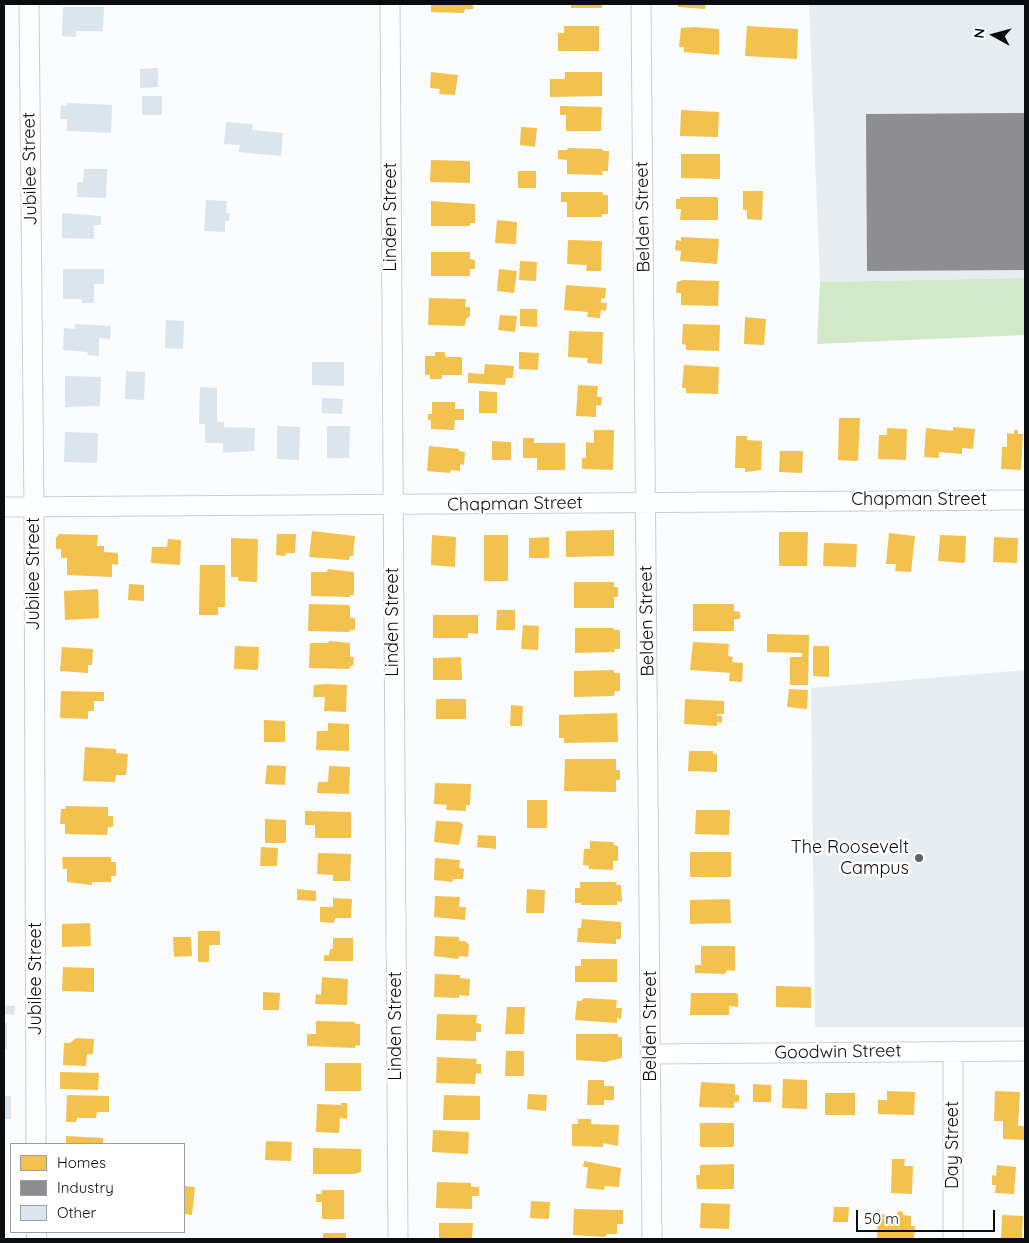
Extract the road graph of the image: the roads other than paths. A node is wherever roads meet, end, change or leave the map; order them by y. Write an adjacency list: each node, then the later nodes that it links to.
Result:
1 (29, 4): 8 (street, Jubilee Street)
2 (390, 4): 6 (street, Linden Street)
3 (641, 4): 5 (street, Belden Street)
4 (1025, 500): 5 (street, Chapman Street)
5 (646, 502): 6 (street, Chapman Street); 11 (street, Belden Street)
6 (392, 505): 8 (street, Chapman Street); 13 (street, Linden Street)
7 (4, 507): 8 (street, Chapman Street)
8 (34, 507): 12 (street, Jubilee Street)
9 (954, 1051): 10 (street, Goodwin Street); 11 (street, Goodwin Street); 15 (street, Day Street)
10 (1025, 1051)
11 (652, 1054): 14 (street, Belden Street)
12 (36, 1143)
13 (398, 1239)
14 (652, 1239)
15 (953, 1239)

